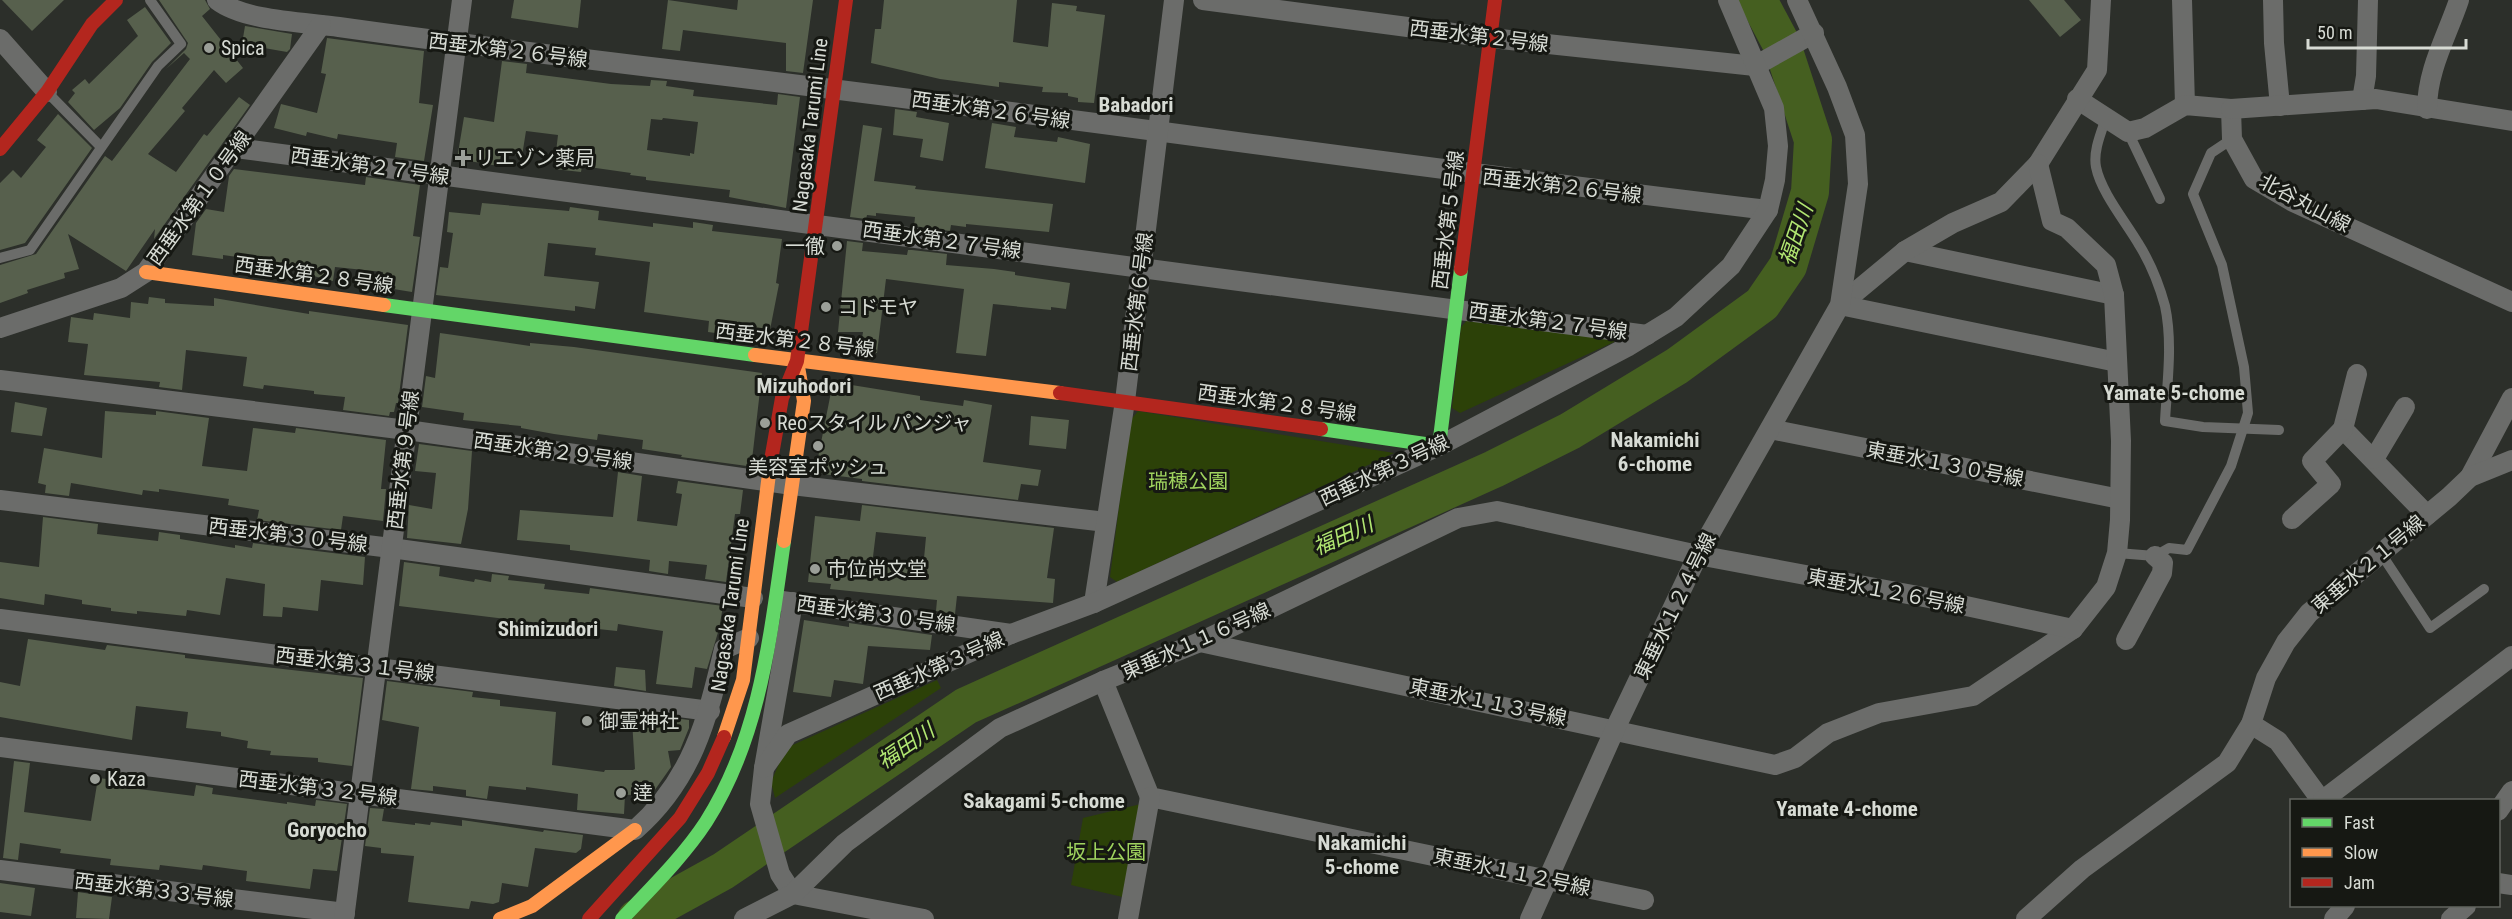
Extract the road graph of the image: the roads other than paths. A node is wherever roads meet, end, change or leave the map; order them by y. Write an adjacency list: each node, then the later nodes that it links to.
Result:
1 (116, 0): 23 (street)
2 (150, 0): 35 (lane)
3 (217, 0): 16 (street, 西垂水第２６号線)
4 (462, 0): 20 (street, 西垂水第９号線)
5 (846, 0): 22 (street, Nagasaka Tarumi Line)
6 (1174, 0): 32 (street, 西垂水第６号線)
7 (1203, 0): 18 (street, 西垂水第２号線)
8 (1495, 0): 18 (street, 西垂水第５号線)
9 (1728, 0): 21 (street, 西垂水第３号線)
10 (1797, 0): 17 (street)
11 (2101, 0): 24 (street)
12 (2181, 0): 26 (street)
13 (2273, 0): 27 (street)
14 (2368, 0): 25 (street)
15 (2459, 0): 29 (street)
16 (321, 24): 20 (street, 西垂水第２６号線); 36 (street, 西垂水第１０号線)
17 (1814, 33): 21 (street); 50 (street)
18 (1491, 38): 21 (street, 西垂水第２号線); 39 (street, 西垂水第５号線)
19 (0, 39): 23 (street)
20 (456, 44): 22 (street, 西垂水第２６号線); 40 (street, 西垂水第９号線)
21 (1755, 66): 42 (street, 西垂水第３号線)
22 (834, 89): 32 (street, 西垂水第２６号線); 43 (street, Nagasaka Tarumi Line)
23 (47, 92): 35 (lane); 37 (street)
24 (2077, 99): 30 (street); 38 (street)
25 (2362, 100): 27 (street); 29 (street)
26 (2185, 105): 28 (street); 33 (street)
27 (2280, 106): 28 (street)
28 (2231, 109): 34 (street, 北谷丸山線)
29 (2427, 109): 31 (street)
30 (2106, 118): 33 (street); 62 (lane)
31 (2512, 120)
32 (1157, 132): 39 (street, 西垂水第２６号線); 46 (street, 西垂水第６号線)
33 (2128, 132): 41 (lane)
34 (2232, 139): 49 (street, 北谷丸山線); 62 (lane)
35 (101, 147): 45 (lane)
36 (236, 147): 40 (street, 西垂水第２７号線); 47 (street, 西垂水第１０号線)
37 (0, 149)
38 (2038, 164): 44 (street); 48 (street)
39 (1473, 175): 42 (street, 西垂水第２６号線); 51 (street, 西垂水第５号線)
40 (439, 176): 43 (street, 西垂水第２７号線); 52 (street, 西垂水第９号線)
41 (2160, 199)
42 (1768, 210): 54 (street, 西垂水第３号線)
43 (817, 223): 46 (street, 西垂水第２７号線); 55 (street, Nagasaka Tarumi Line)
44 (1905, 251): 48 (street); 50 (street)
45 (0, 258)
46 (1141, 267): 51 (street, 西垂水第２７号線); 60 (street, 西垂水第６号線)
47 (146, 272): 52 (street, 西垂水第２８号線); 53 (street, 西垂水第１０号線)
48 (2114, 295): 56 (street)
49 (2512, 302)
50 (1840, 305): 56 (street); 63 (street, 東垂水１２４号線)
51 (1456, 308): 54 (street, 西垂水第２７号線); 67 (street, 西垂水第５号線)
52 (422, 309): 55 (street, 西垂水第２８号線); 65 (street, 西垂水第９号線)
53 (0, 328)
54 (1647, 335): 67 (street, 西垂水第３号線)
55 (797, 361): 60 (street, 西垂水第２８号線); 71 (street, Nagasaka Tarumi Line); 72 (street, Nagasaka Tarumi Line)
56 (2117, 362): 73 (street)
57 (2357, 374): 64 (street)
58 (0, 381): 65 (street, 西垂水第２９号線)
59 (2512, 398): 70 (street)
60 (1125, 401): 67 (street, 西垂水第２８号線); 77 (street, 西垂水第６号線)
61 (2405, 407): 68 (street)
62 (2243, 428): 66 (lane); 82 (lane)
63 (1770, 429): 73 (street, 東垂水１３０号線); 80 (street, 東垂水１２４号線)
64 (2343, 429): 68 (street); 76 (street)
65 (407, 430): 71 (street, 西垂水第２９号線); 78 (street, 西垂水第９号線)
66 (2279, 430)
67 (1439, 446): 86 (street, 西垂水第３号線)
68 (2374, 459): 75 (street)
69 (2512, 460): 70 (street, 東垂水２１号線)
70 (2470, 477): 75 (street, 東垂水２１号線)
71 (766, 481): 72 (street, 西垂水第２９号線); 84 (street, Nagasaka Tarumi Line)
72 (792, 485): 77 (street, 西垂水第２９号線); 85 (street, Nagasaka Tarumi Line)
73 (2120, 499): 79 (street)
74 (0, 500): 78 (street, 西垂水第３０号線)
75 (2427, 515): 81 (street, 東垂水２１号線)
76 (2292, 519)
77 (1106, 522): 86 (street, 西垂水第６号線)
78 (391, 548): 84 (street, 西垂水第３０号線); 94 (street, 西垂水第９号線)
79 (2117, 553): 82 (lane); 88 (street)
80 (1698, 555): 88 (street, 東垂水１２６号線); 92 (street, 東垂水１１６号線); 98 (street, 東垂水１２４号線)
81 (2382, 555): 83 (lane); 97 (street, 東垂水２１号線)
82 (2155, 556): 91 (street)
83 (2484, 589)
84 (753, 598): 90 (street, Nagasaka Tarumi Line)
85 (785, 602): 89 (street, 西垂水第３０号線); 100 (street); 117 (street, Nagasaka Tarumi Line)
86 (1094, 603): 89 (street, 西垂水第３号線)
87 (0, 619): 94 (street, 西垂水第３１号線)
88 (2073, 629): 98 (street, 東垂水１１３号線)
89 (1011, 634): 100 (street, 西垂水第３号線)
90 (749, 638): 96 (street); 116 (street, Nagasaka Tarumi Line)
91 (2126, 640)
92 (1200, 642): 95 (street, 東垂水１１６号線); 98 (street, 東垂水１１３号線)
93 (2512, 656): 105 (street)
94 (376, 666): 96 (street, 西垂水第３１号線); 102 (street, 西垂水第９号線)
95 (1103, 681): 103 (street); 110 (street, 東垂水１１６号線)
96 (710, 711): 107 (street)
97 (2251, 724): 104 (street); 122 (street, 東垂水２１号線)
98 (1614, 729): 109 (street, 東垂水１２４号線)
99 (0, 747): 102 (street, 西垂水第３２号線)
100 (764, 768): 110 (street)
101 (2512, 791): 106 (street)
102 (360, 794): 107 (street, 西垂水第３２号線); 114 (street, 西垂水第９号線)
103 (1150, 797): 109 (street, 東垂水１１２号線); 120 (street)
104 (2321, 799)
105 (2325, 799)
106 (2500, 809)
107 (635, 830): 115 (street)
108 (0, 870): 114 (street, 西垂水第３３号線)
109 (1549, 880): 111 (street, 東垂水１１２号線); 121 (street, 東垂水１２４号線)
110 (793, 894): 118 (street, 東垂水１１６号線); 119 (street)
111 (1644, 900)
112 (2344, 907): 123 (street)
113 (2465, 907): 124 (street)
114 (344, 916)
115 (500, 919)
116 (589, 919)
117 (622, 919)
118 (744, 919)
119 (924, 919)
120 (1128, 919)
121 (1530, 919)
122 (2026, 919)
123 (2334, 919)
124 (2451, 919)

